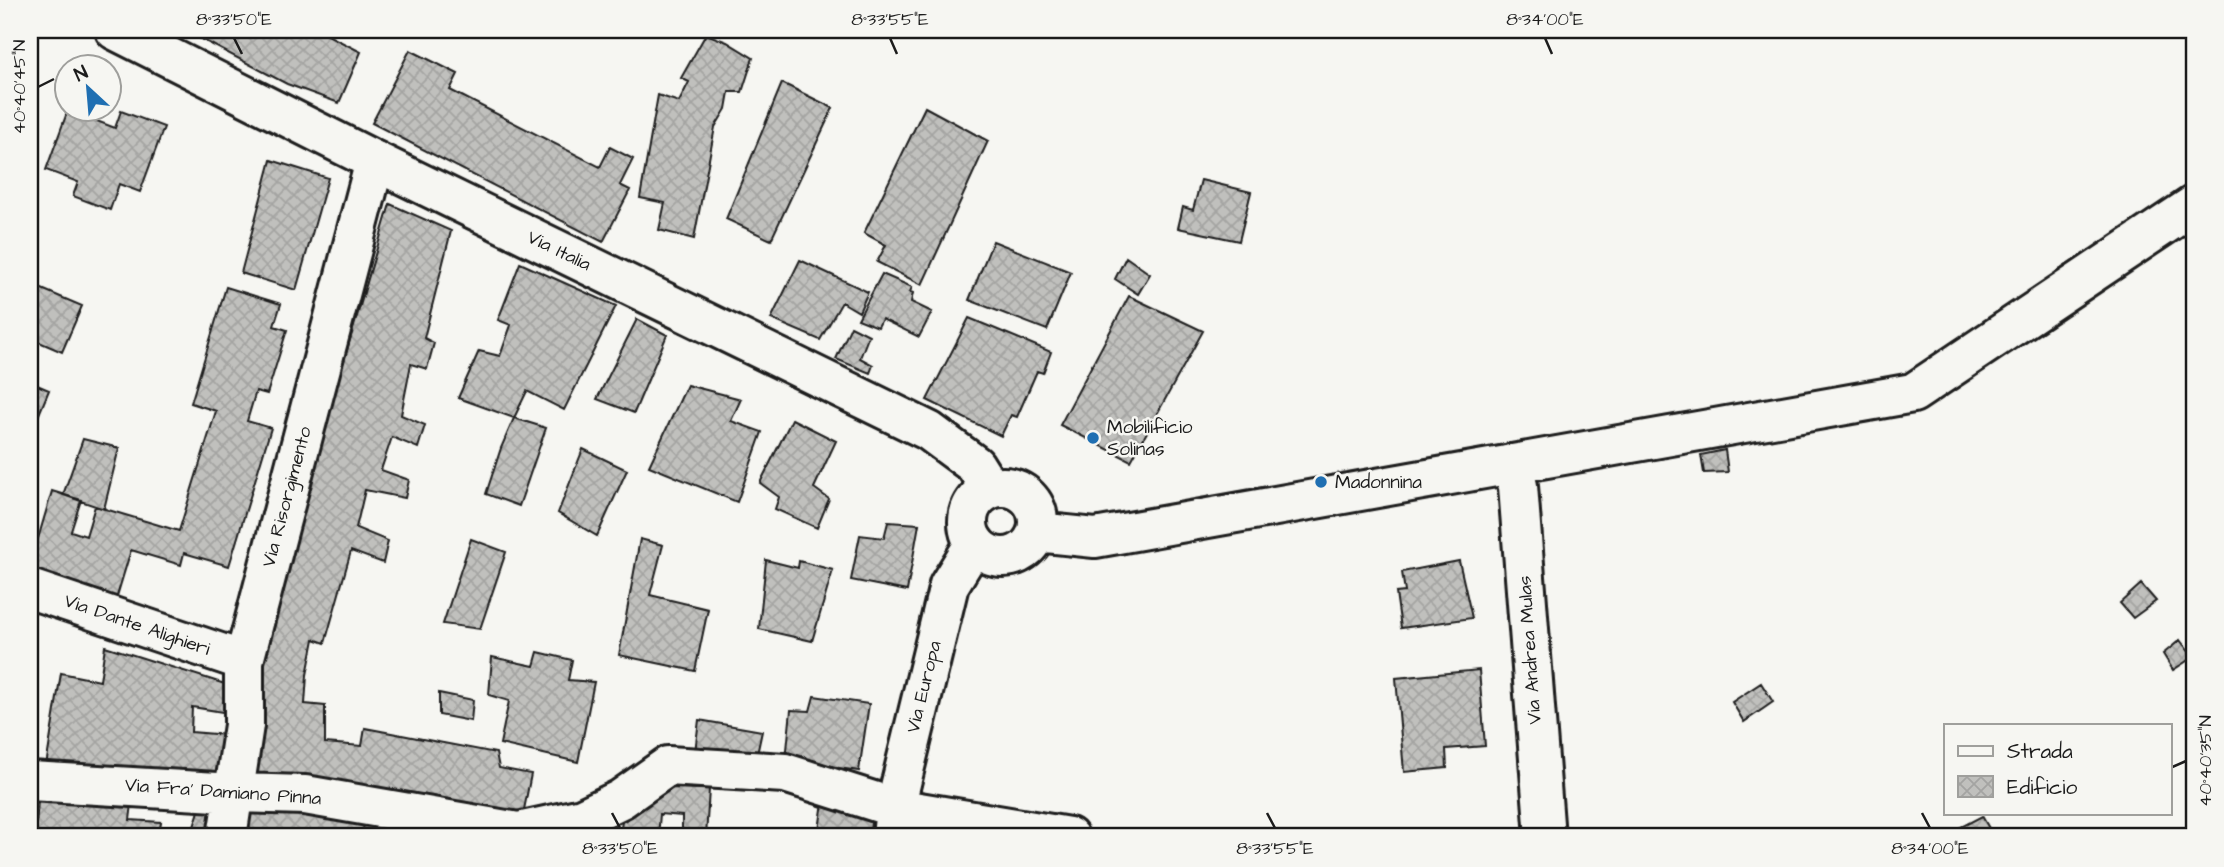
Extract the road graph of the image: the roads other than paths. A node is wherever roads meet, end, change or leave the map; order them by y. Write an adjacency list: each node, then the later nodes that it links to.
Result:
1 (115, 30): 2 (street, Via Italia)
2 (375, 161): 5 (street, Via Italia); 9 (street, Via Risorgimento)
3 (2194, 205): 4 (street)
4 (1511, 464): 6 (street); 15 (street, Via Andrea Mulas)
5 (990, 489): 6 (street); 7 (street)
6 (1037, 532): 7 (street)
7 (975, 544): 12 (street, Via Europa)
8 (30, 589): 9 (street, Via Dante Alighieri)
9 (244, 661): 11 (street, Via Risorgimento)
10 (30, 781): 11 (street, Via Fra' Damiano Pinna)
11 (234, 793): 12 (street, Via Fra' Damiano Pinna); 13 (street, Via Risorgimento)
12 (893, 823): 14 (street, Via Fra' Damiano Pinna)
13 (227, 837)
14 (1069, 837)
15 (1545, 837)

